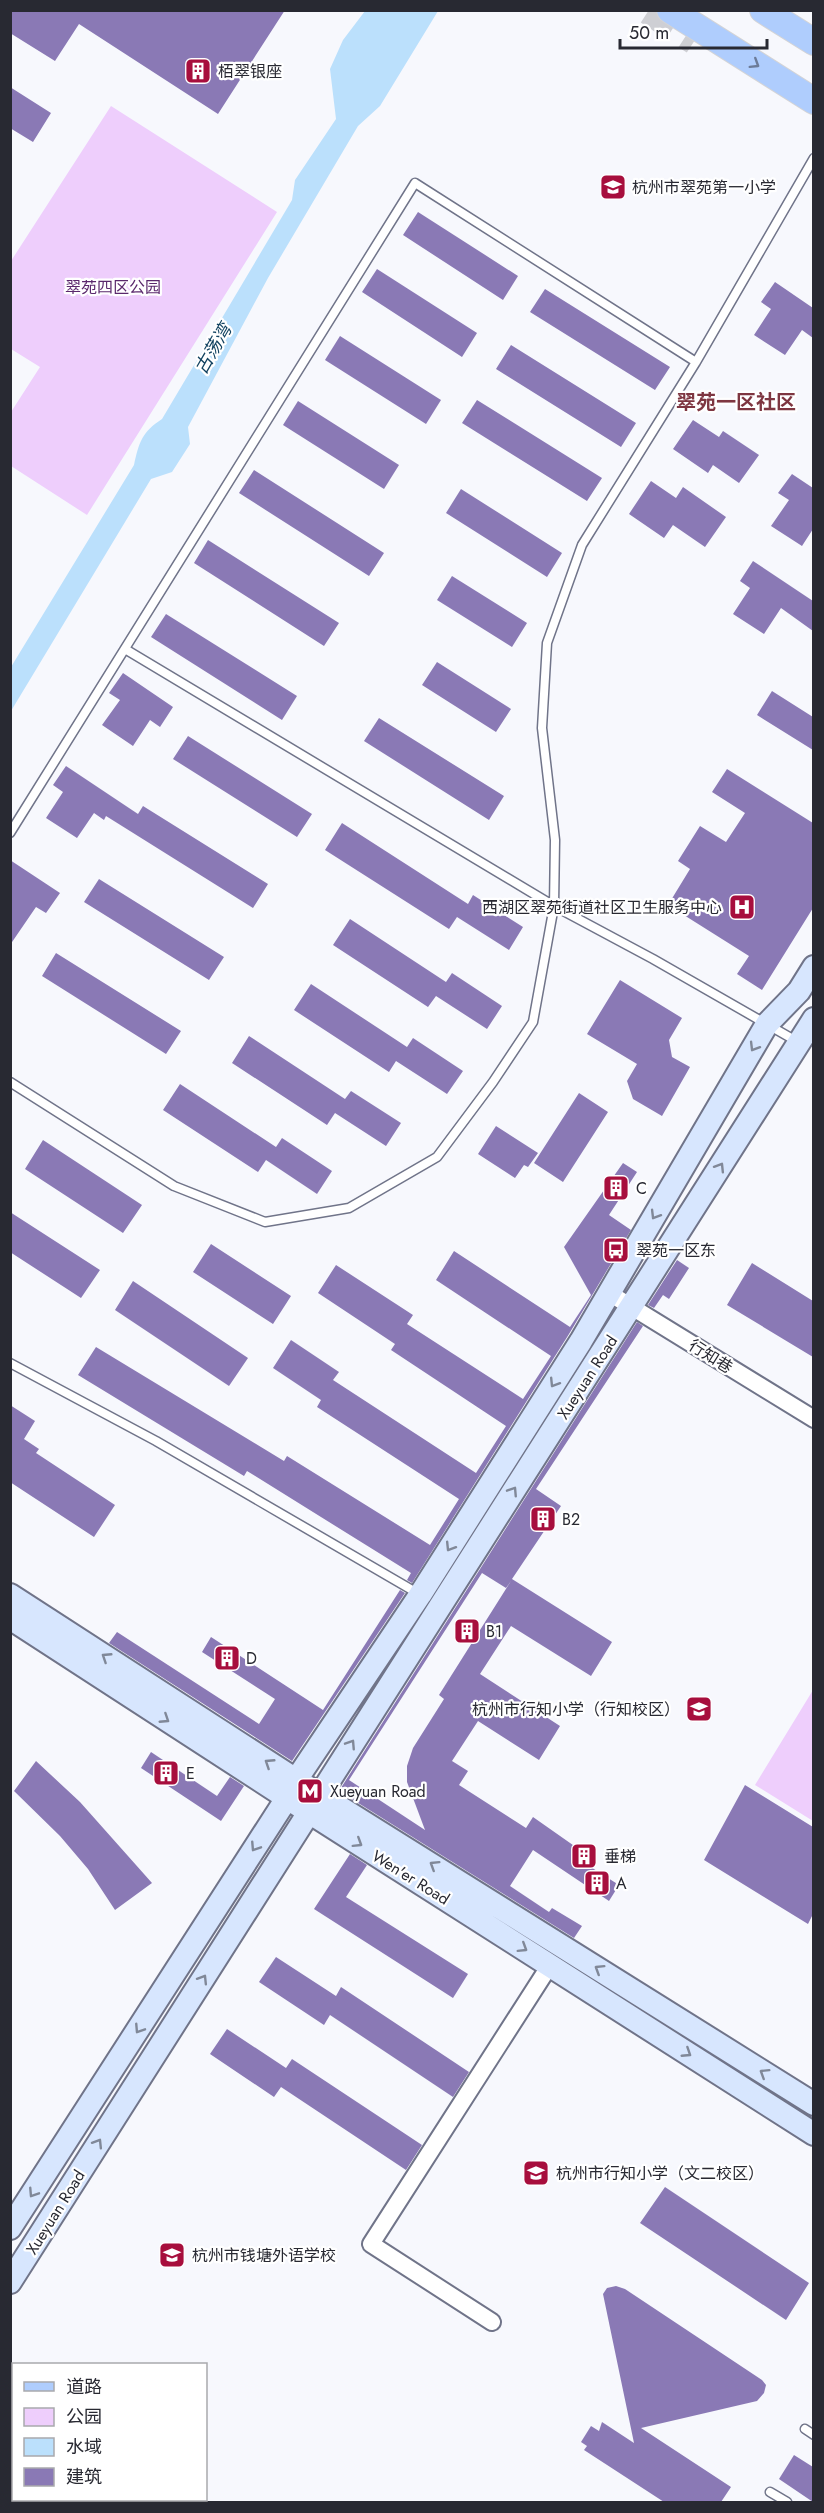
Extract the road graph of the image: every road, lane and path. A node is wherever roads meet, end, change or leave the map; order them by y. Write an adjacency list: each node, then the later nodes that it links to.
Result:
1 (670, 10): 4 (main road, one-way to 4)
2 (763, 10): 3 (main road)
3 (813, 42)
4 (813, 101)
5 (813, 158): 6 (lane)
6 (696, 362): 7 (lane); 9 (lane)
7 (124, 649): 8 (lane); 9 (lane)
8 (10, 833)
9 (554, 906): 12 (lane); 14 (lane)
10 (813, 967): 12 (main road, Xueyuan Road)
11 (813, 1019): 13 (main road, Xueyuan Road)
12 (767, 1024): 13 (lane); 15 (main road, Xueyuan Road, one-way to 15)
13 (798, 1042): 16 (main road, Xueyuan Road, one-way to 13)
14 (10, 1082)
15 (609, 1293): 16 (street, 行知巷); 20 (main road, Xueyuan Road, one-way to 20)
16 (632, 1307): 18 (street, 行知巷); 23 (main road, Xueyuan Road, one-way to 16)
17 (10, 1363): 20 (lane)
18 (813, 1419)
19 (10, 1595): 22 (main road, Wen'er Road, one-way to 19)
20 (420, 1595): 22 (main road, Xueyuan Road)
21 (10, 1618): 22 (main road, Wen'er Road, one-way to 22)
22 (292, 1789): 23 (main road, Wen'er Road); 27 (main road, Xueyuan Road, one-way to 27)
23 (314, 1802): 24 (main road, Wen'er Road, one-way to 24); 25 (main road, Wen'er Road, one-way to 23); 28 (main road, Xueyuan Road, one-way to 23)
24 (550, 1965): 26 (main road, Wen'er Road, one-way to 26); 29 (street)
25 (813, 2104)
26 (813, 2134)
27 (10, 2228)
28 (10, 2282)
29 (492, 2322)
30 (805, 2429): 31 (lane)
31 (813, 2435)
32 (770, 2492): 33 (lane)
33 (787, 2502)

